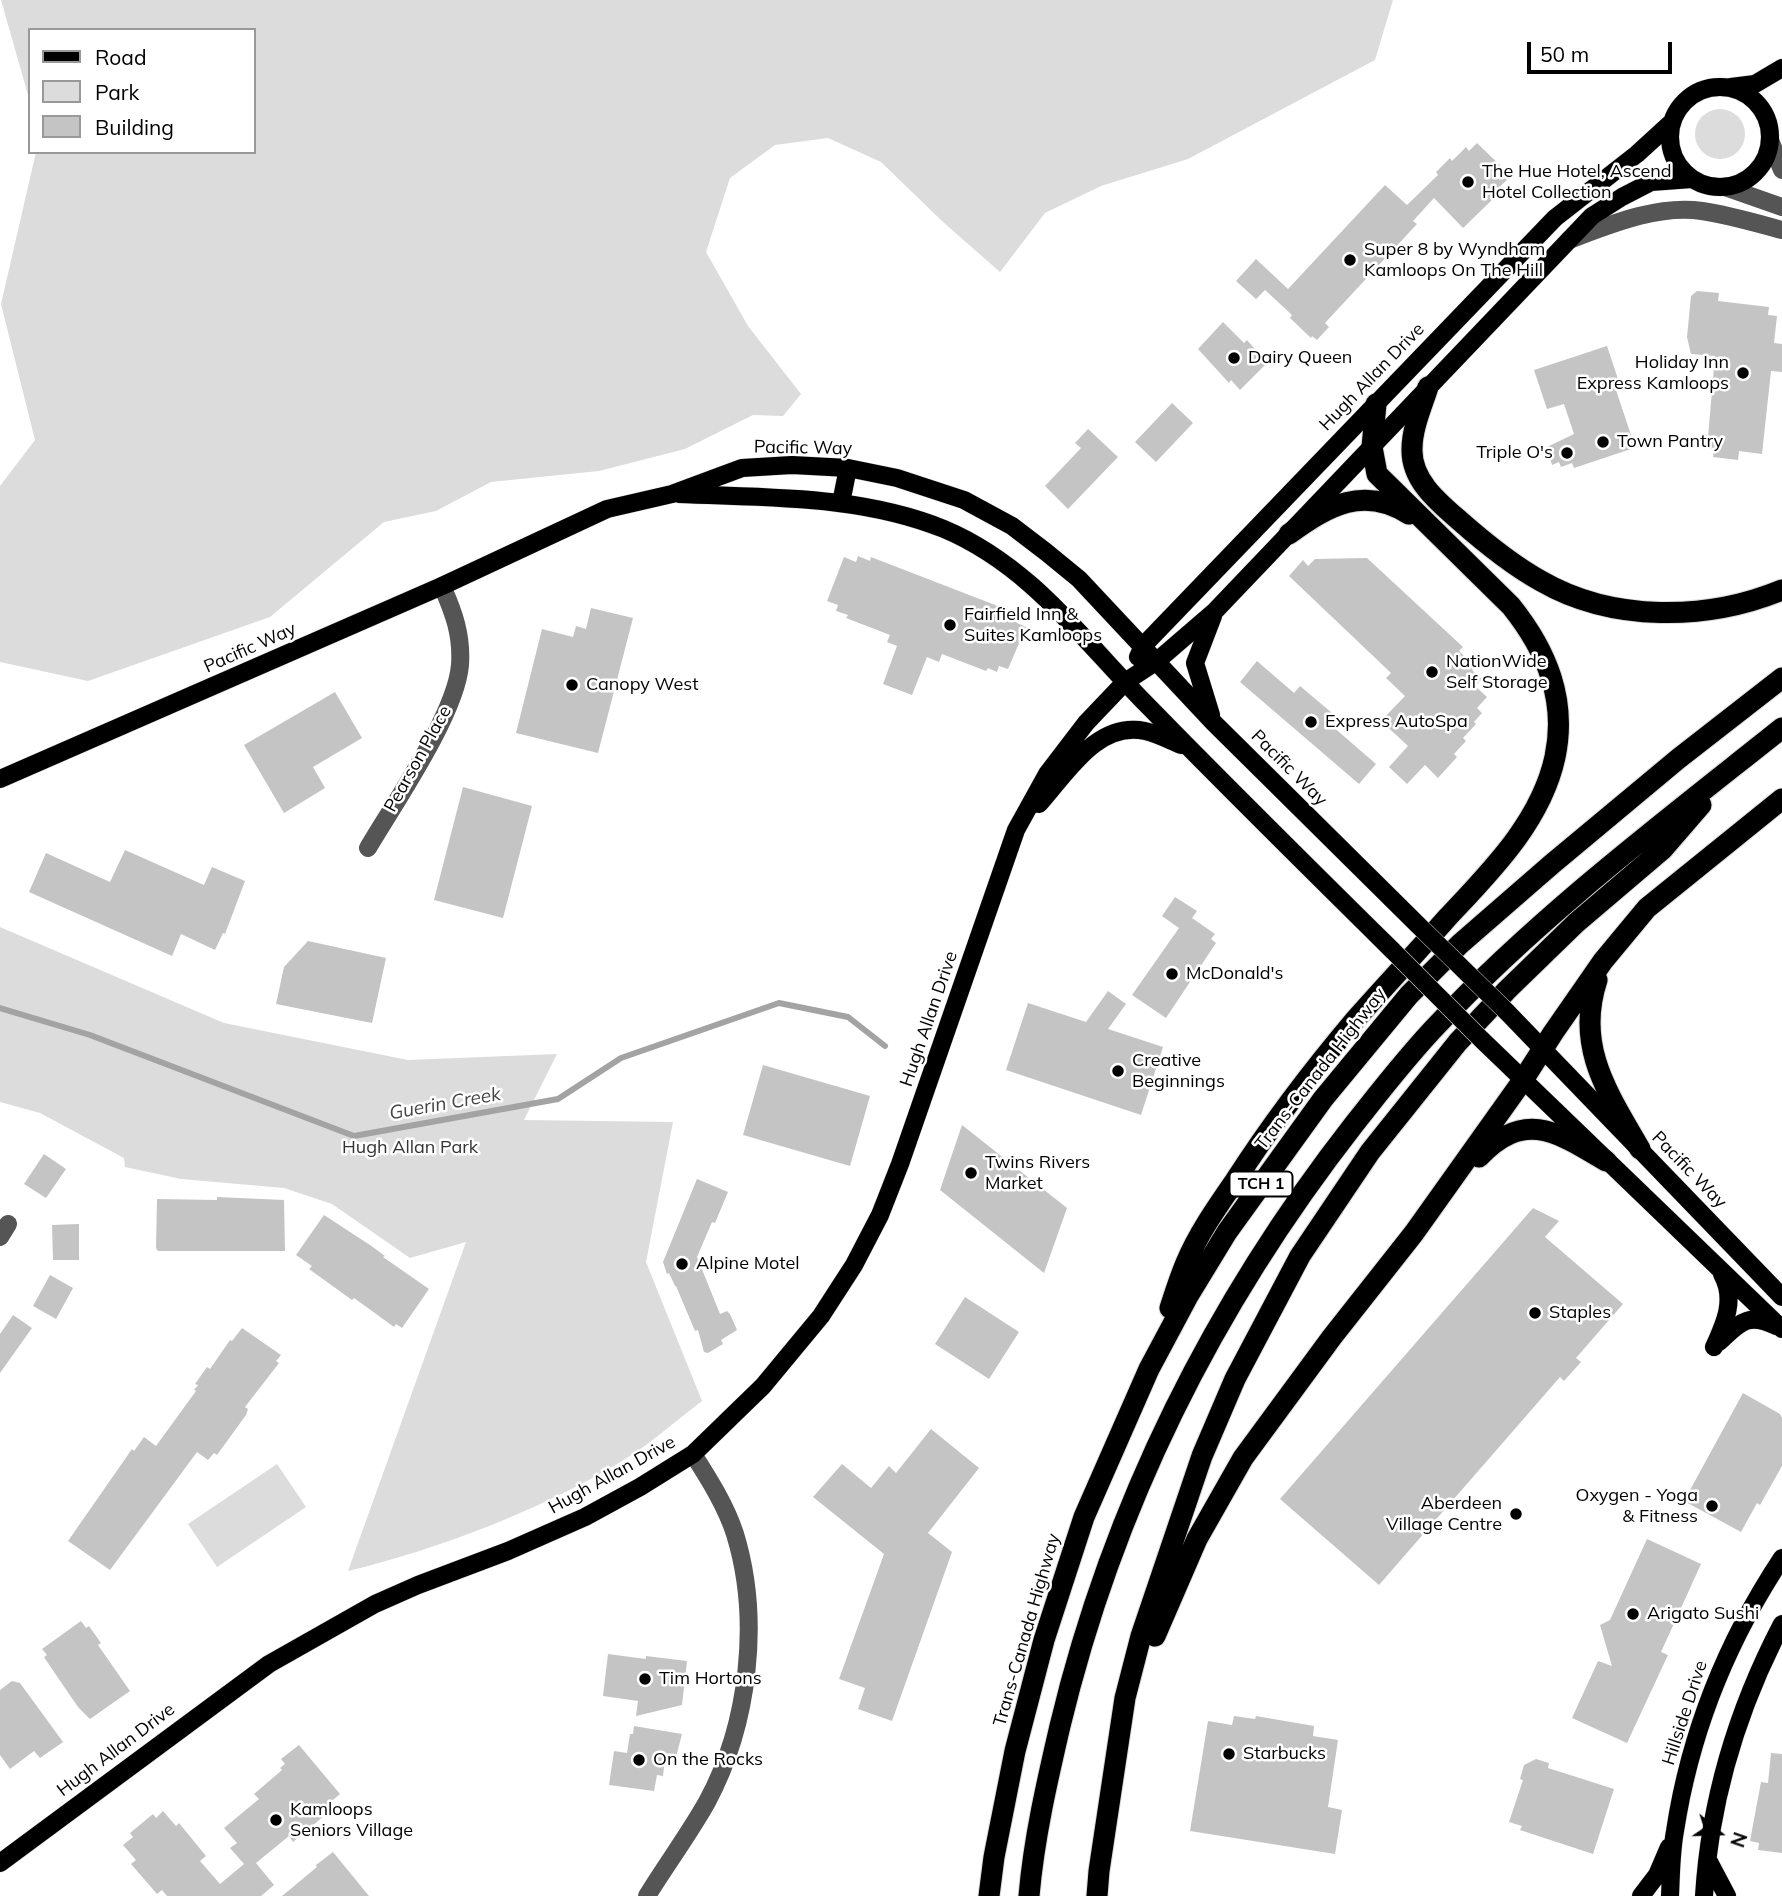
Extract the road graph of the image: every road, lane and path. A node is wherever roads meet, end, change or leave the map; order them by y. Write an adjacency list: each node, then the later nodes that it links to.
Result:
1 (1782, 68): 2 (main road)
2 (1730, 87): 4 (main road); 5 (main road)
3 (1782, 119): 5 (main road)
4 (1672, 122): 7 (main road); 13 (main road, Hugh Allan Drive)
5 (1770, 139): 6 (street); 8 (main road)
6 (1782, 170)
7 (1692, 179): 8 (main road); 11 (main road, Hugh Allan Drive)
8 (1725, 187): 9 (street)
9 (1782, 207)
10 (1782, 230): 11 (street)
11 (1569, 240): 12 (main road, Hugh Allan Drive)
12 (1428, 387): 14 (main road, Hugh Allan Drive); 21 (highway)
13 (1376, 404): 14 (highway); 23 (main road, Hugh Allan Drive)
14 (1372, 447): 18 (highway); 19 (main road, Hugh Allan Drive)
15 (848, 468): 16 (main road, Pacific Way); 17 (main road); 23 (main road, Pacific Way)
16 (672, 494): 17 (main road, Pacific Way); 20 (main road, Pacific Way)
17 (841, 503): 26 (main road, Pacific Way)
18 (1429, 526): 19 (highway); 44 (highway)
19 (1289, 534): 22 (main road, Hugh Allan Drive)
20 (442, 586): 31 (main road, Pacific Way); 34 (street, Pearson Place)
21 (1782, 590)
22 (1215, 611): 24 (main road, Hugh Allan Drive); 27 (main road)
23 (1143, 646): 24 (main road, Pacific Way); 26 (main road, Hugh Allan Drive)
24 (1157, 660): 26 (main road, Hugh Allan Drive); 27 (main road, Pacific Way)
25 (1782, 678): 44 (highway, Trans-Canada Highway / TCH 1)
26 (1125, 681): 29 (main road, Pacific Way); 33 (main road, Hugh Allan Drive)
27 (1213, 722): 36 (main road, Pacific Way, bridge)
28 (1782, 729): 30 (highway, TCH 1)
29 (1190, 750): 33 (main road); 37 (main road, Pacific Way, bridge)
30 (1737, 764): 48 (highway); 54 (highway, TCH 1)
31 (0, 779)
32 (1782, 799): 35 (highway)
33 (1016, 830): 45 (main road, Hugh Allan Drive)
34 (368, 848)
35 (1603, 961): 36 (highway); 38 (highway)
36 (1542, 1050): 37 (highway); 38 (main road, Pacific Way)
37 (1523, 1080): 39 (main road, Pacific Way); 40 (highway)
38 (1640, 1149): 42 (main road, Pacific Way)
39 (1606, 1161): 40 (highway); 41 (main road, Pacific Way)
40 (1414, 1233): 48 (highway)
41 (1721, 1269): 43 (main road, Pacific Way); 43 (main road)
42 (1782, 1297)
43 (1782, 1329)
44 (1149, 1369): 53 (highway, Trans-Canada Highway / TCH 1)
45 (693, 1454): 51 (main road, Hugh Allan Drive); 52 (street)
46 (1782, 1558): 49 (main road, Hillside Drive)
47 (1782, 1624): 50 (main road)
48 (1119, 1748): 55 (highway)
49 (1674, 1834): 56 (main road); 57 (main road, Hillside Drive)
50 (1707, 1857): 58 (main road); 59 (main road)
51 (0, 1863)
52 (647, 1896)
53 (989, 1896)
54 (1029, 1896)
55 (1097, 1896)
56 (1641, 1896)
57 (1670, 1896)
58 (1704, 1896)
59 (1727, 1896)

